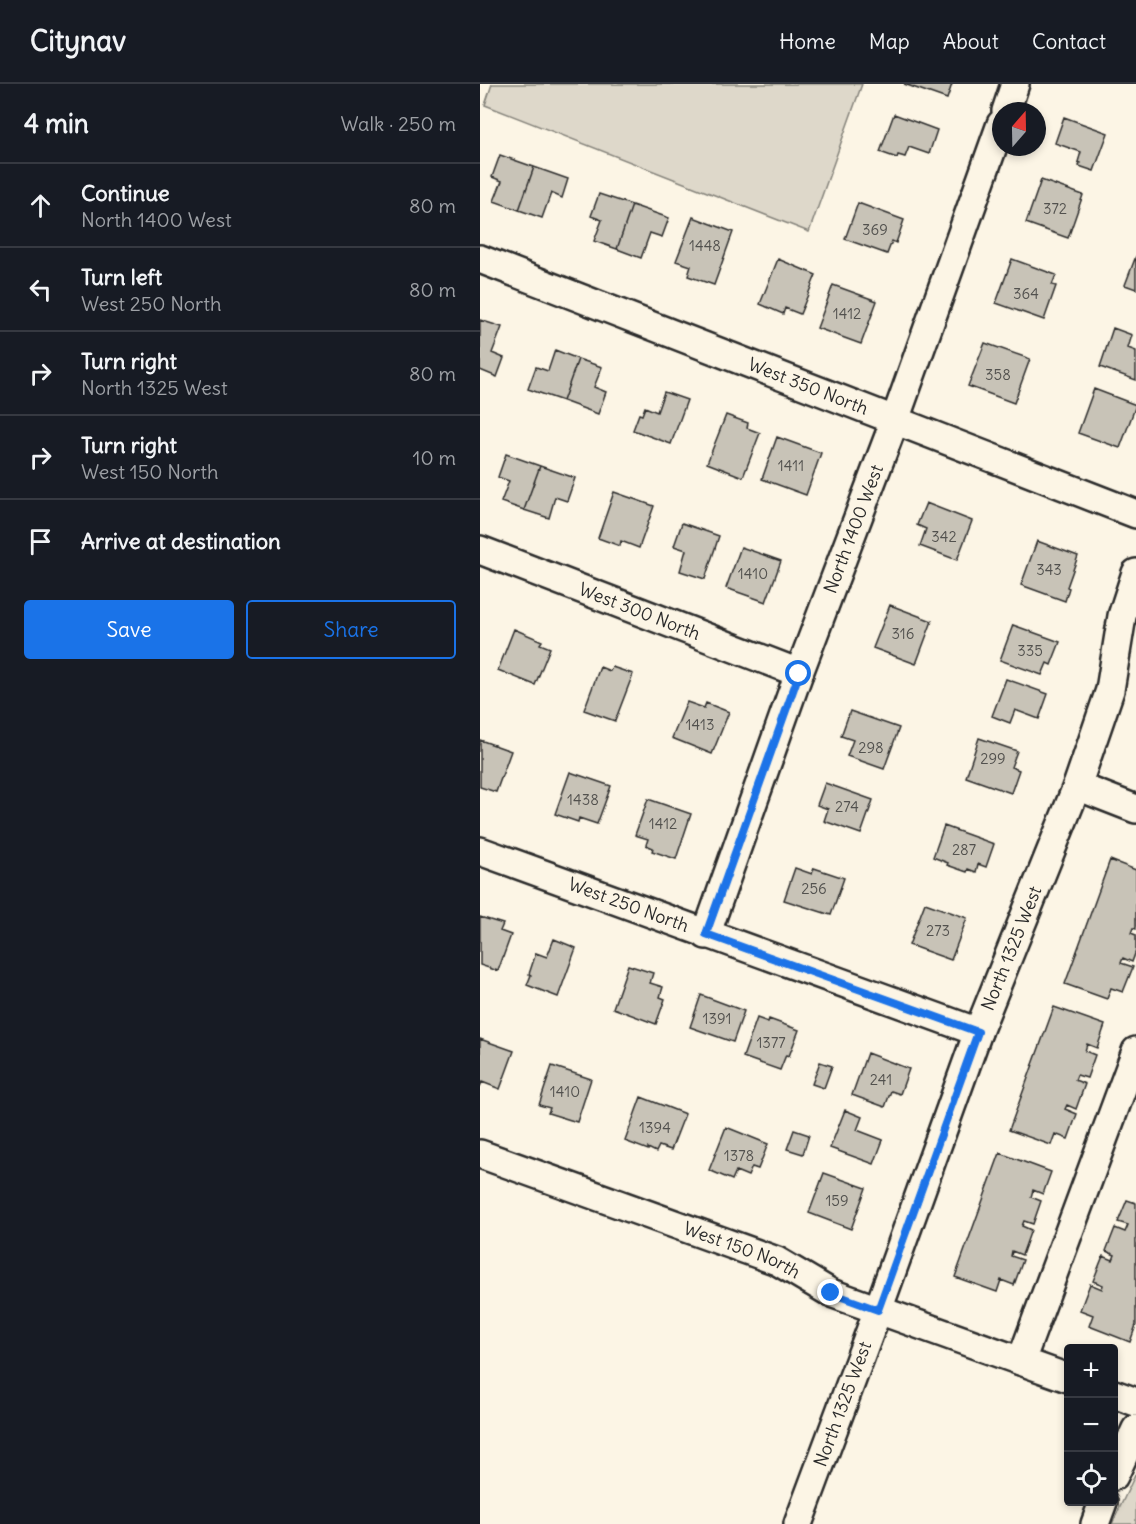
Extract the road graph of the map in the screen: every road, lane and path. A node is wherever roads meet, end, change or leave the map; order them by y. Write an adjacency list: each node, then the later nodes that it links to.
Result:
1 (1015, 84): 2 (street)
2 (1009, 102)
3 (992, 149): 5 (street, North 1400 West)
4 (480, 259): 5 (street, West 350 North)
5 (895, 420): 6 (street, West 350 North); 10 (street, North 1400 West)
6 (1136, 514)
7 (480, 550): 10 (street, West 300 North)
8 (1136, 573): 9 (street, North 1325 West)
9 (1132, 601): 11 (street, North 1325 West)
10 (799, 674): 14 (street, North 1400 West)
11 (1077, 786): 12 (street); 15 (street, North 1325 West)
12 (1136, 809)
13 (480, 851): 14 (street, West 250 North)
14 (706, 934): 15 (street, West 250 North)
15 (978, 1032): 18 (street, North 1325 West)
16 (1136, 1051): 19 (street)
17 (480, 1154): 18 (street, West 150 North)
18 (878, 1310): 19 (street, West 150 North); 26 (street, North 1325 West)
19 (1022, 1361): 20 (street, West 150 North)
20 (1064, 1377)
21 (1118, 1396): 22 (street)
22 (1136, 1402)
23 (1136, 1429): 24 (street)
24 (1118, 1466)
25 (1102, 1506): 27 (street)
26 (798, 1524)
27 (1095, 1524)

